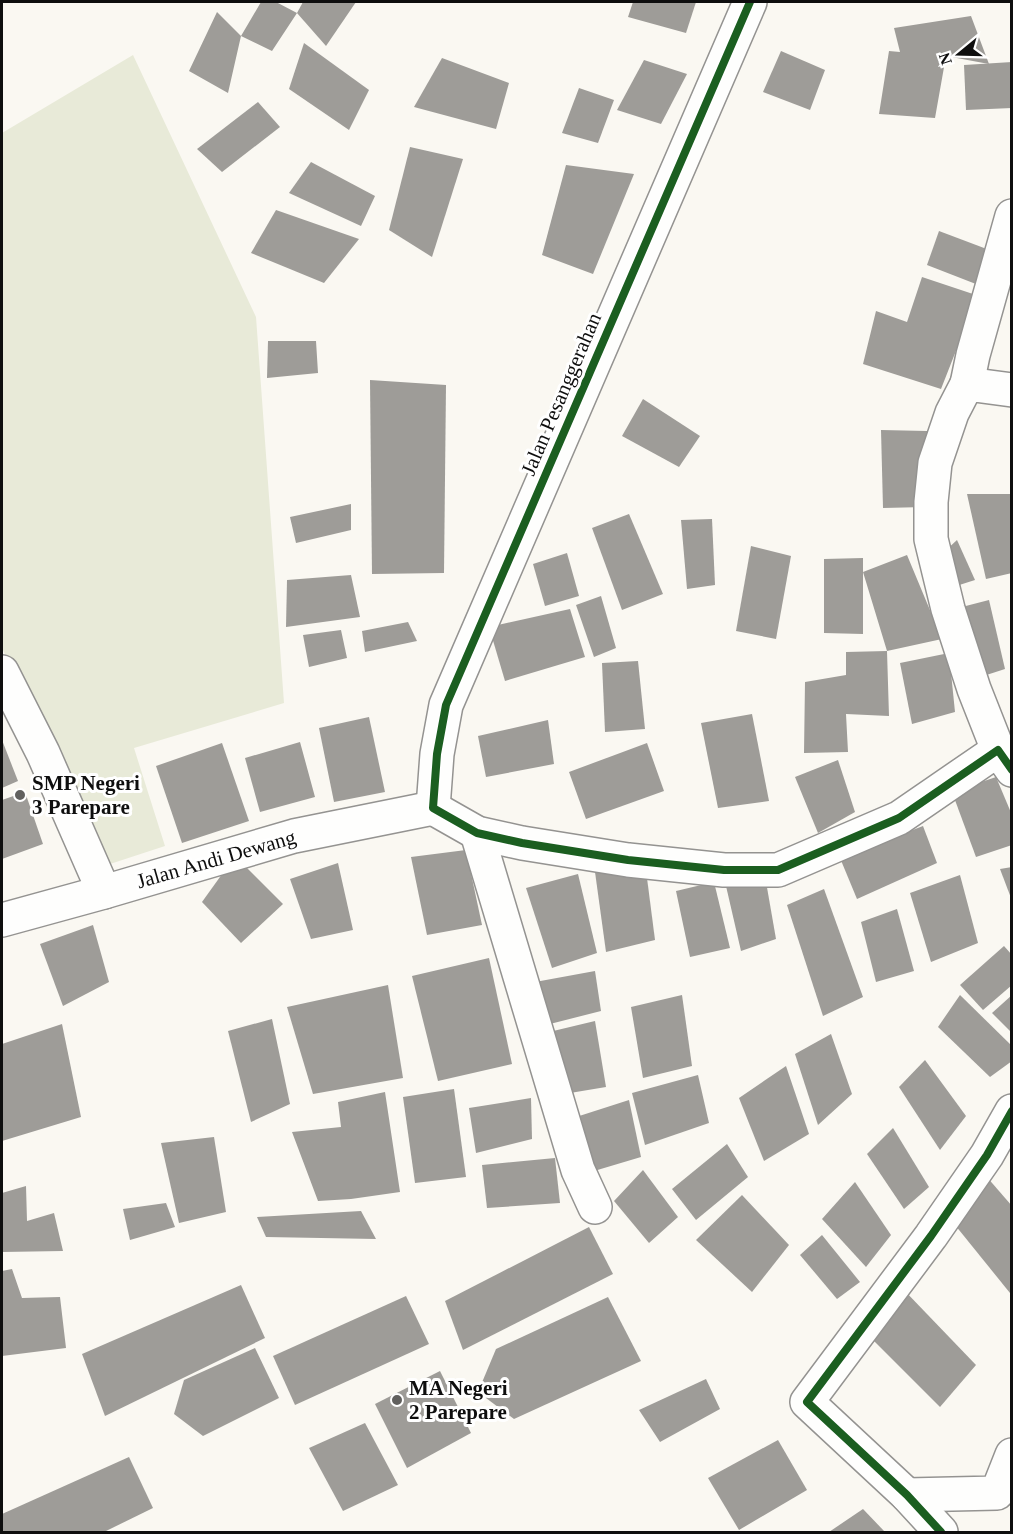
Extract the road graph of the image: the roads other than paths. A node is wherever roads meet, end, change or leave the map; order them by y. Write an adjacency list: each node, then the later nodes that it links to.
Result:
1 (750, 2): 7 (street, Jalan Pesanggerahan)
2 (1011, 216): 3 (street)
3 (967, 384): 4 (street); 6 (street)
4 (1011, 390)
5 (2, 672): 9 (street)
6 (1005, 760): 8 (street)
7 (433, 808): 8 (street); 9 (street, Jalan Andi Dewang)
8 (477, 833): 12 (street)
9 (104, 892): 10 (street, Jalan Andi Dewang)
10 (2, 920)
11 (1011, 1111): 14 (street)
12 (595, 1207)
13 (1011, 1455): 14 (street)
14 (906, 1495): 15 (street)
15 (941, 1533)

